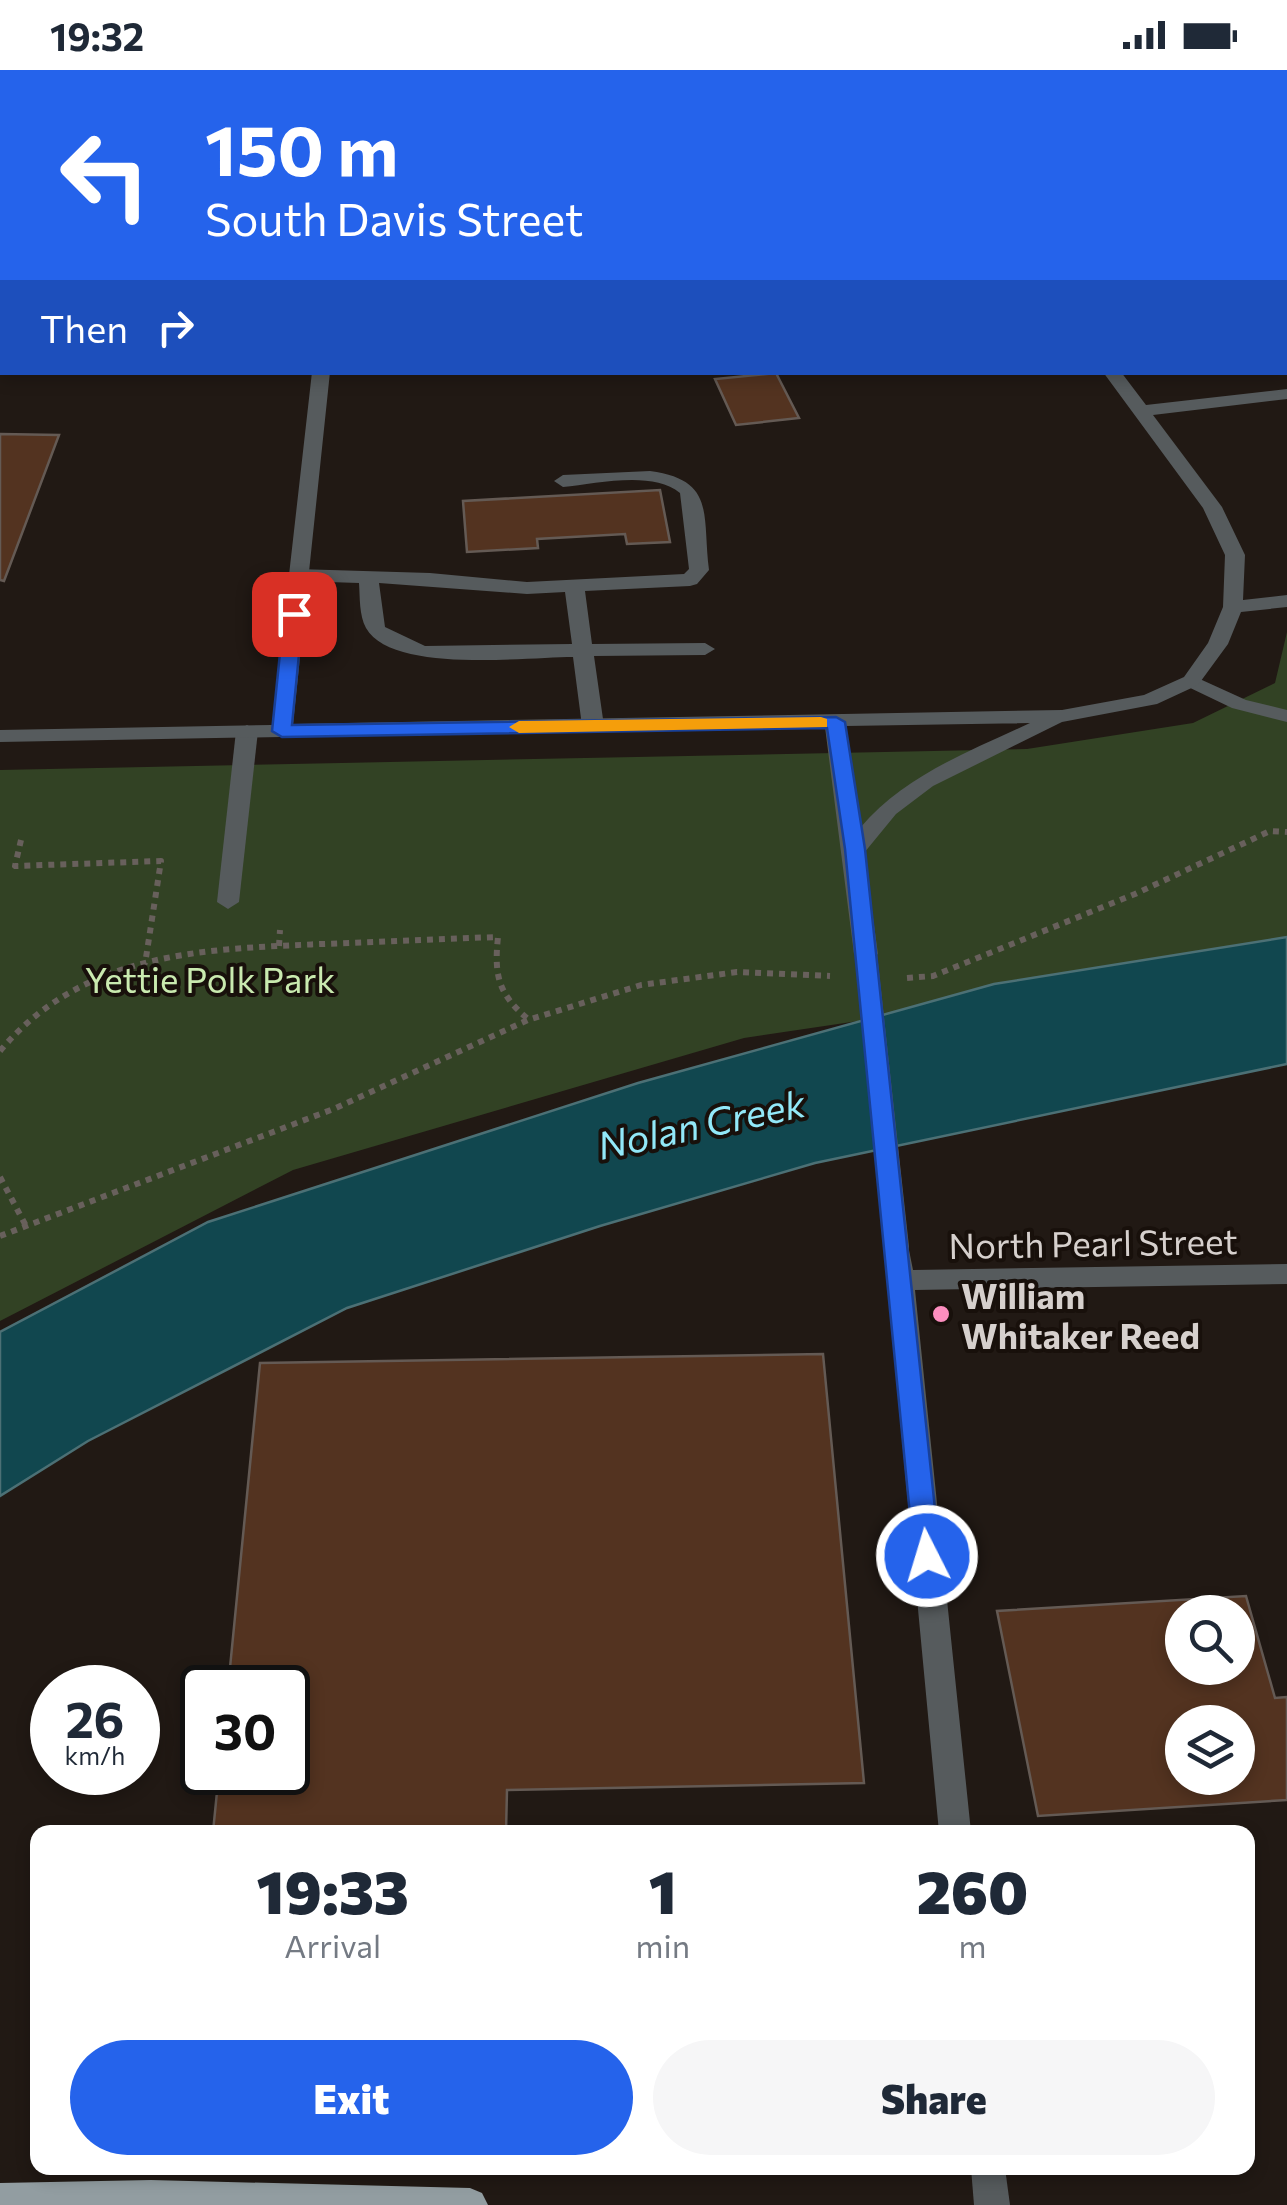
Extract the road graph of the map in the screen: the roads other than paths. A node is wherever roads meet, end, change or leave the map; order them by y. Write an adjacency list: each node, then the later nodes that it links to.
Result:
1 (321, 375): 6 (street)
2 (1114, 375): 4 (street)
3 (1287, 394): 4 (street)
4 (1141, 410): 10 (street)
5 (563, 481): 8 (street)
6 (298, 575): 7 (street); 19 (street)
7 (369, 576): 8 (street); 12 (street)
8 (574, 586): 12 (street)
9 (1287, 601): 10 (street)
10 (1232, 607): 13 (street)
11 (705, 649): 12 (street)
12 (583, 651): 17 (street)
13 (1191, 681): 14 (street); 15 (street)
14 (1062, 716): 16 (street); 21 (street)
15 (1287, 716)
16 (836, 722): 17 (street); 21 (street)
17 (593, 726): 19 (street)
18 (247, 731): 19 (street); 20 (street); 22 (street)
19 (282, 731)
20 (0, 736)
21 (855, 849): 24 (street, bridge)
22 (228, 902)
23 (1287, 1274): 24 (street, North Pearl Street)
24 (900, 1280): 25 (street)
25 (953, 1825)
26 (989, 2175): 30 (street)
27 (0, 2200): 28 (main road)
28 (150, 2201): 29 (main road)
29 (470, 2205)
30 (992, 2205)

